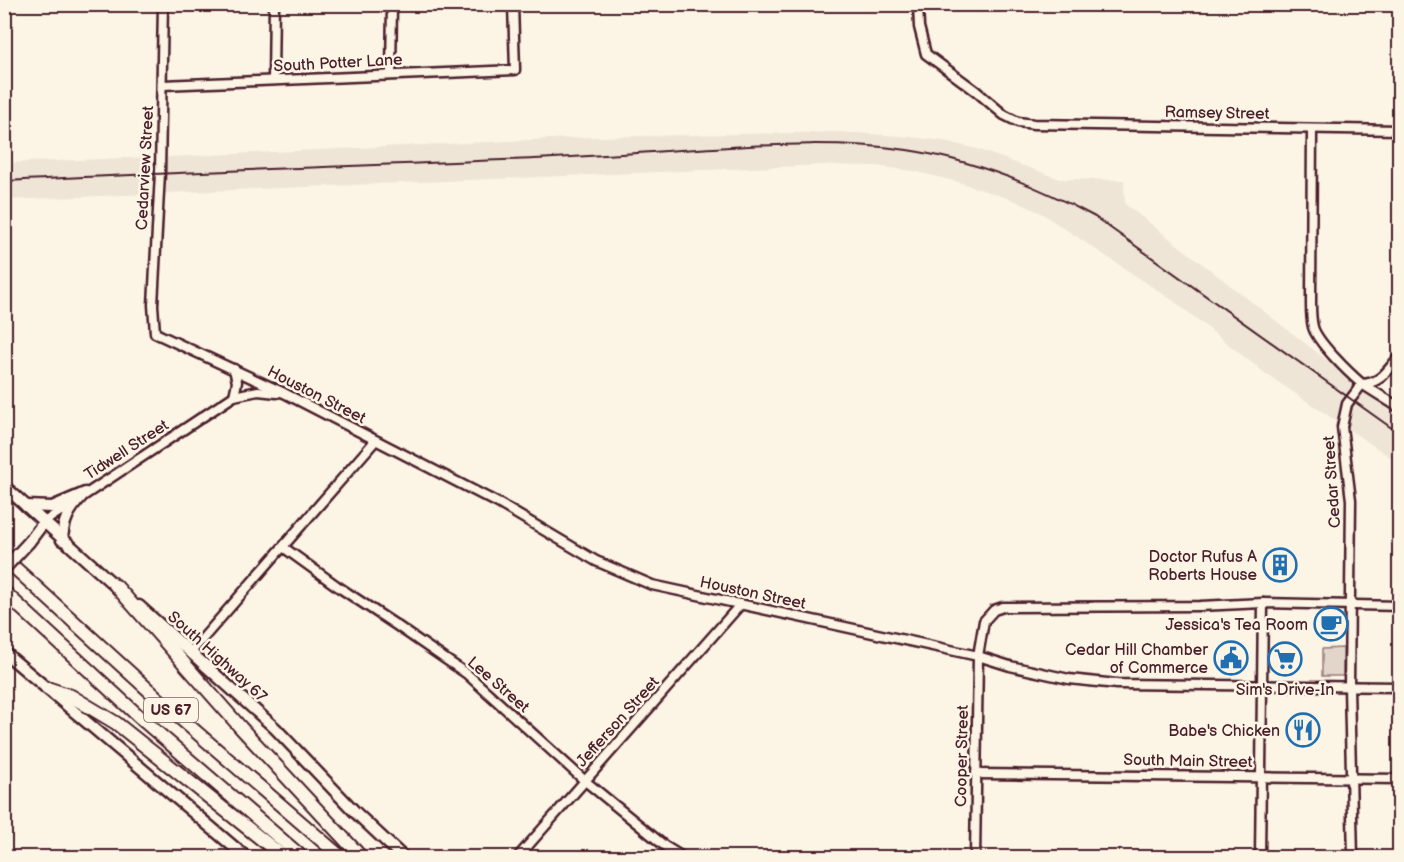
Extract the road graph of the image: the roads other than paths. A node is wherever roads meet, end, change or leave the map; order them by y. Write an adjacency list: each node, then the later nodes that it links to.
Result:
1 (163, 4): 8 (street, Cedarview Street)
2 (274, 4): 7 (street)
3 (392, 4): 6 (street)
4 (513, 4): 6 (street, South Potter Lane)
5 (918, 4): 9 (street, Ramsey Street)
6 (391, 74): 7 (street, South Potter Lane)
7 (273, 80): 8 (street, South Potter Lane)
8 (163, 85): 11 (street, Cedarview Street)
9 (1312, 129): 10 (street, Ramsey Street); 14 (street)
10 (1400, 130)
11 (155, 333): 13 (street, Houston Street)
12 (1400, 356): 14 (street)
13 (234, 369): 15 (street, Houston Street); 16 (street)
14 (1362, 384): 17 (street); 31 (street, Cedar Street)
15 (284, 393): 16 (street, Tidwell Street); 18 (street, Houston Street)
16 (234, 396): 20 (street, Tidwell Street)
17 (1400, 408)
18 (375, 441): 24 (street); 30 (street, Houston Street)
19 (4, 486): 21 (main road, South Highway 67)
20 (85, 493): 21 (main road); 22 (street, Tidwell Street); 23 (main road)
21 (27, 506): 22 (main road, South Highway 67)
22 (44, 522): 23 (main road, South Highway 67); 26 (main road, Tidwell Street, bridge)
23 (62, 540): 27 (main road, South Highway 67)
24 (283, 547): 34 (street); 44 (street, Lee Street)
25 (4, 558): 48 (highway, US 67)
26 (4, 569)
27 (116, 586): 34 (main road, South Highway 67); 49 (highway)
28 (4, 592): 47 (highway, US 67)
29 (1263, 603): 31 (street, Cooper Street); 35 (street, Cooper Street); 36 (street)
30 (740, 605): 35 (street, Houston Street); 44 (street, Jefferson Street)
31 (1350, 605): 32 (street, Cooper Street); 37 (street, Cedar Street)
32 (1400, 606)
33 (4, 652): 39 (main road)
34 (190, 652): 50 (main road, South Highway 67)
35 (978, 656): 36 (street, Houston Street); 40 (street, Cooper Street)
36 (1262, 686): 37 (street, Houston Street); 41 (street)
37 (1349, 687): 38 (street, Houston Street); 42 (street, Cedar Street)
38 (1400, 687)
39 (47, 688): 45 (main road); 46 (highway)
40 (976, 774): 41 (street, South Main Street); 53 (street, Cooper Street)
41 (1260, 776): 42 (street, South Main Street); 54 (street)
42 (1352, 777): 43 (street, South Main Street); 55 (street, Cedar Street)
43 (1400, 779)
44 (584, 780): 51 (street, Jefferson Street); 52 (street, Lee Street)
45 (248, 858)
46 (285, 858)
47 (303, 858)
48 (342, 858)
49 (362, 858)
50 (404, 858)
51 (516, 858)
52 (684, 858)
53 (975, 858)
54 (1260, 858)
55 (1353, 858)

